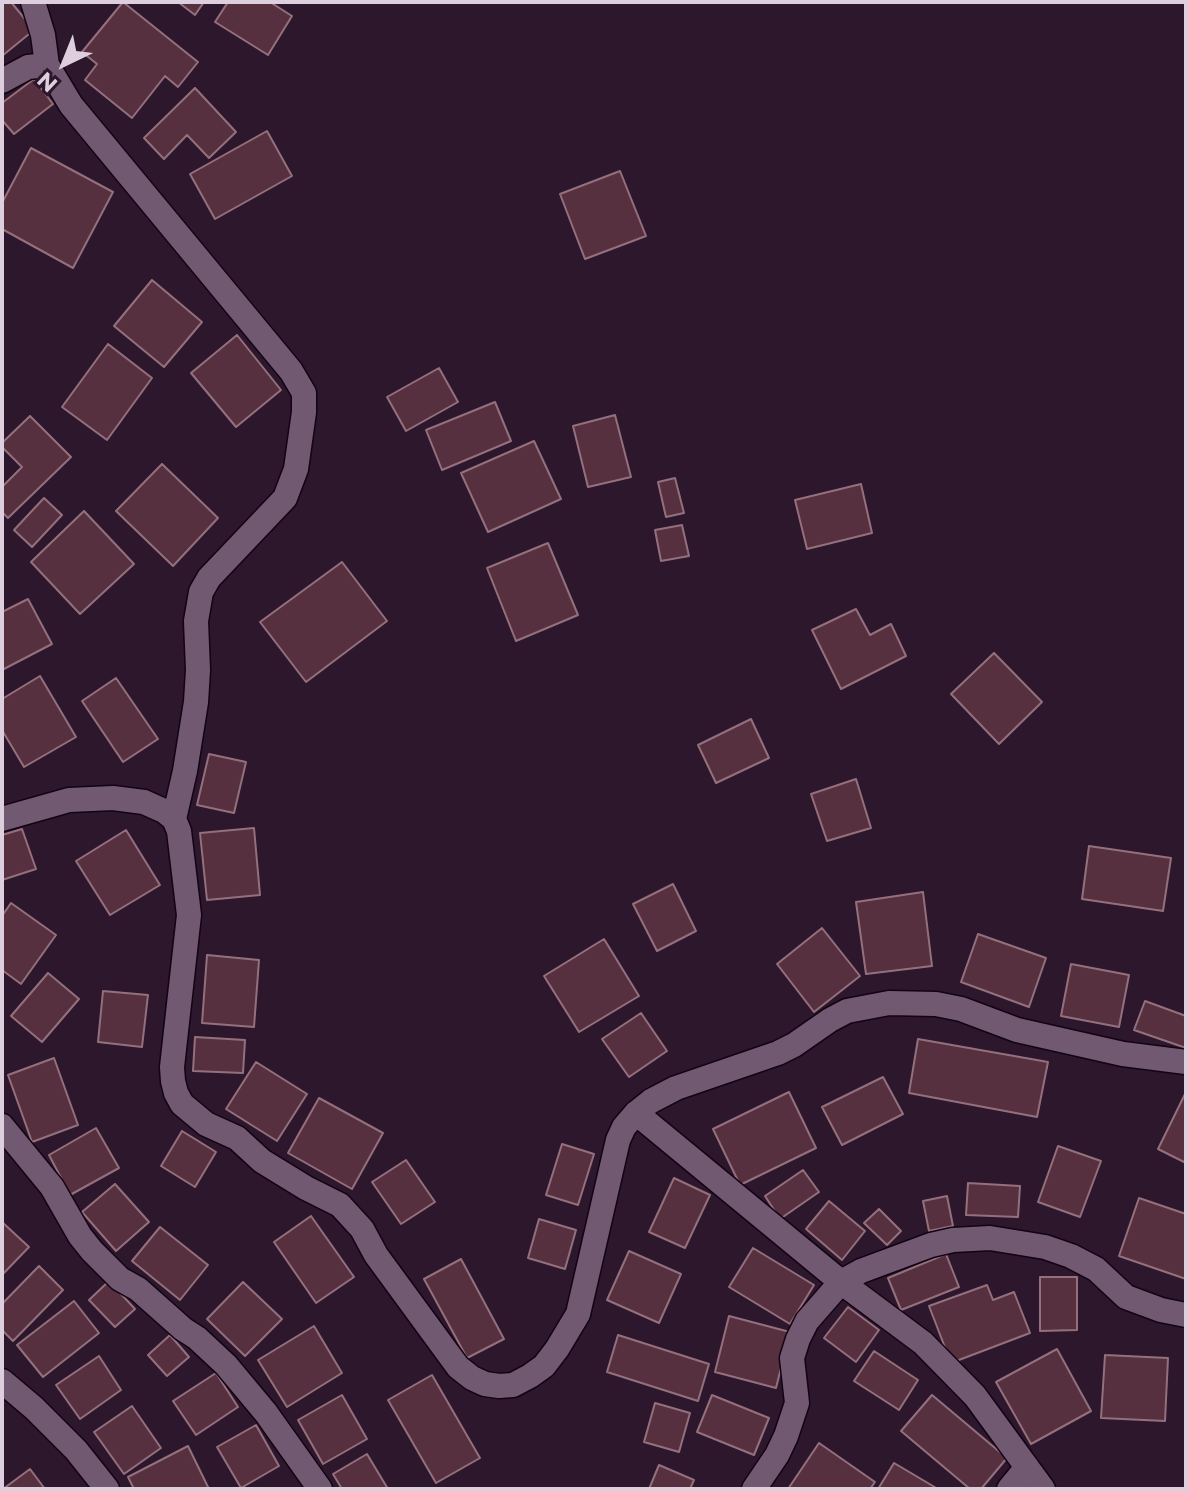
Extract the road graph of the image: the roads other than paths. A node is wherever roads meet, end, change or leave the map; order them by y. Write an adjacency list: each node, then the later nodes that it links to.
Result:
1 (33, 2): 2 (street)
2 (47, 65): 3 (street); 5 (street)
3 (2, 81)
4 (2, 819): 5 (street)
5 (174, 819): 7 (street)
6 (1186, 1062): 7 (street)
7 (636, 1113): 9 (street)
8 (2, 1126): 14 (street)
9 (841, 1282): 10 (street); 12 (street); 15 (street)
10 (1186, 1315)
11 (2, 1381): 13 (street)
12 (1027, 1467): 16 (street); 17 (street)
13 (107, 1489)
14 (320, 1489)
15 (754, 1489)
16 (1009, 1489)
17 (1043, 1489)

